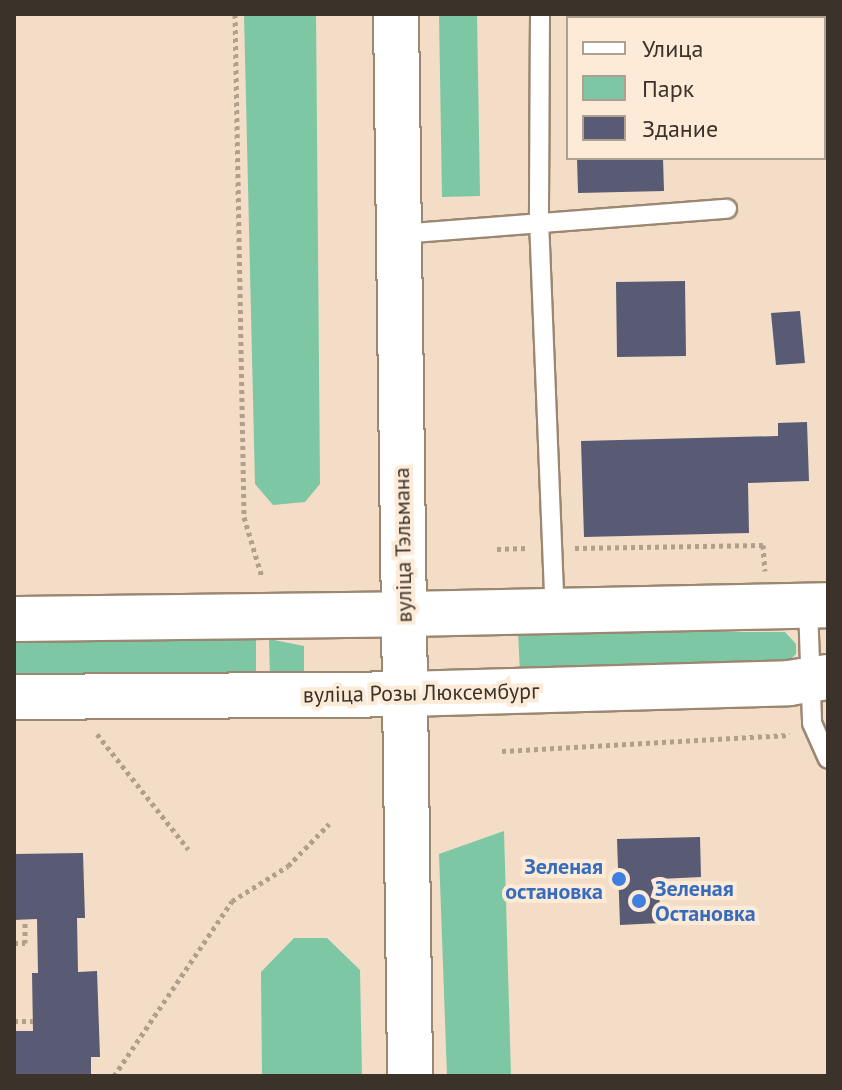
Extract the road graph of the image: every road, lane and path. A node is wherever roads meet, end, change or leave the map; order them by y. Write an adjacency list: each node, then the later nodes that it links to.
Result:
1 (235, 14): 9 (path)
2 (396, 14): 6 (main road, вуліца Тэльмана)
3 (540, 14): 5 (lane)
4 (727, 209): 5 (lane)
5 (539, 220): 6 (lane); 7 (lane)
6 (399, 234): 13 (main road, вуліца Тэльмана)
7 (552, 548): 8 (path); 10 (path); 12 (lane)
8 (497, 549)
9 (262, 577)
10 (766, 577)
11 (818, 605): 12 (main road); 15 (lane)
12 (555, 611): 13 (main road)
13 (405, 614): 14 (main road); 16 (main road, вуліца Тэльмана)
14 (14, 619)
15 (820, 678): 16 (main road, вуліца Розы Люксембург); 19 (lane)
16 (406, 694): 17 (main road, вуліца Розы Люксембург); 29 (main road, вуліца Тэльмана)
17 (14, 697)
18 (88, 722): 23 (path)
19 (812, 723): 20 (path); 21 (lane)
20 (502, 751)
21 (828, 759)
22 (329, 824): 28 (path)
23 (188, 849)
24 (25, 919): 25 (path)
25 (14, 943)
26 (14, 1021): 27 (path)
27 (33, 1021)
28 (114, 1076)
29 (410, 1076)

